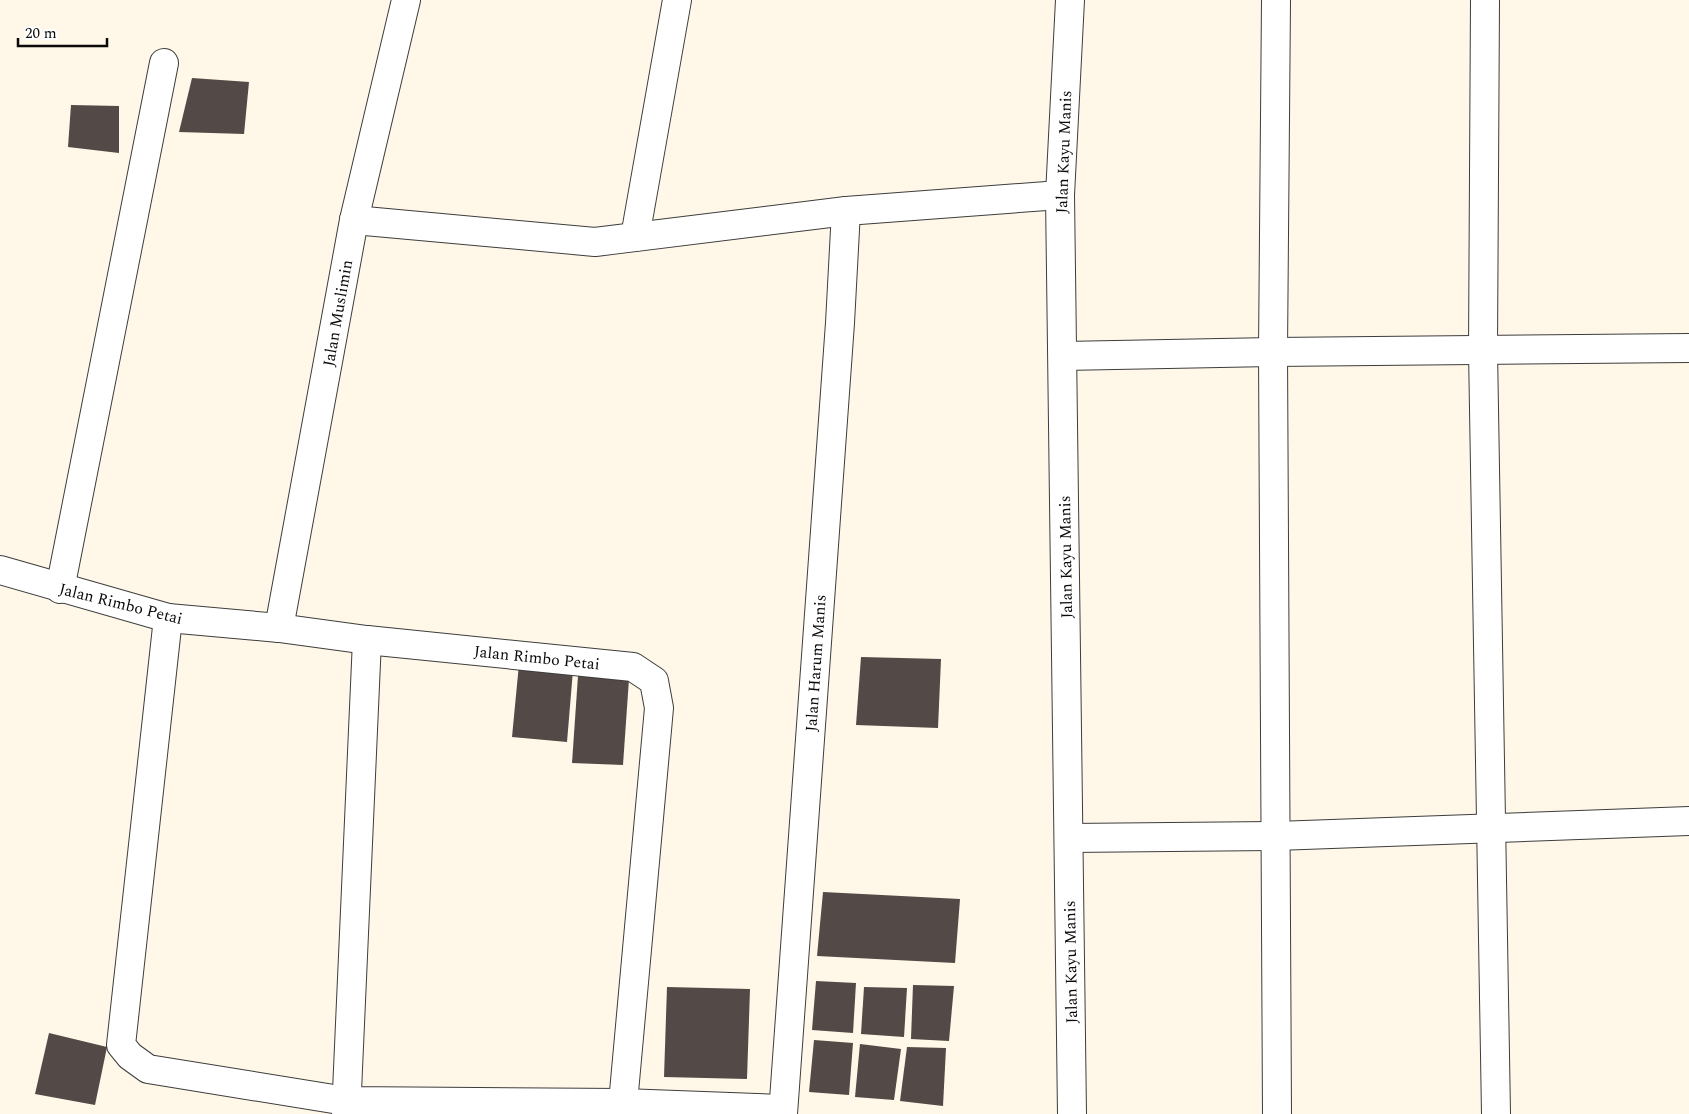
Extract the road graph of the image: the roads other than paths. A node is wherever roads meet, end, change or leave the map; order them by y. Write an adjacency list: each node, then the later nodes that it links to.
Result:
1 (406, 0): 9 (street, Jalan Muslimin)
2 (677, 0): 10 (street)
3 (1070, 0): 7 (street, Jalan Kayu Manis)
4 (1276, 0): 13 (street)
5 (1486, 0): 12 (street)
6 (164, 63): 16 (street)
7 (1060, 195): 8 (street); 14 (street, Jalan Kayu Manis)
8 (846, 211): 10 (street); 26 (street, Jalan Harum Manis)
9 (354, 220): 10 (street); 18 (street, Jalan Muslimin)
10 (635, 237)
11 (1689, 348): 12 (street)
12 (1483, 350): 13 (street); 21 (street)
13 (1273, 352): 14 (street); 22 (street)
14 (1063, 356): 23 (street, Jalan Kayu Manis)
15 (0, 570): 16 (street, Jalan Rimbo Petai)
16 (60, 588): 17 (street, Jalan Rimbo Petai)
17 (168, 618): 18 (street, Jalan Rimbo Petai); 25 (street)
18 (279, 628): 19 (street, Jalan Rimbo Petai)
19 (367, 640): 24 (street, Jalan Rimbo Petai); 25 (street)
20 (1689, 820): 21 (street)
21 (1491, 828): 22 (street); 29 (street)
22 (1276, 836): 23 (street); 28 (street)
23 (1069, 838): 27 (street, Jalan Kayu Manis)
24 (623, 1103): 25 (street); 26 (street)
25 (346, 1107)
26 (783, 1112)
27 (1072, 1114)
28 (1277, 1114)
29 (1496, 1114)

